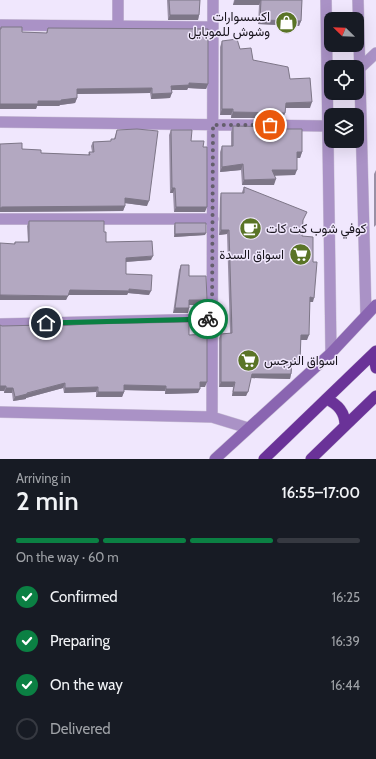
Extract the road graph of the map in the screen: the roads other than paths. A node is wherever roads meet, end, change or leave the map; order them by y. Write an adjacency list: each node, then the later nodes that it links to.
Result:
1 (118, 0): 6 (street)
2 (213, 0): 7 (street)
3 (326, 0): 12 (street)
4 (358, 0): 9 (street)
5 (0, 24): 6 (street)
6 (118, 26): 7 (street)
7 (213, 27): 14 (street)
8 (376, 53): 10 (street)
9 (359, 60)
10 (364, 64)
11 (360, 100): 20 (street)
12 (327, 108)
13 (0, 122): 14 (street)
14 (213, 125): 15 (street); 18 (street)
15 (324, 126)
16 (327, 148): 24 (street)
17 (0, 219): 18 (street)
18 (213, 219): 21 (street)
19 (376, 305): 20 (main road)
20 (366, 315): 24 (main road)
21 (212, 319): 22 (street); 29 (street)
22 (0, 324)
23 (375, 351): 25 (highway); 27 (highway)
24 (331, 353): 31 (main road)
25 (376, 368)
26 (376, 396): 30 (highway)
27 (326, 399): 30 (highway); 33 (highway)
28 (0, 412): 29 (street)
29 (212, 417): 31 (street)
30 (345, 425): 34 (highway)
31 (248, 428): 32 (main road)
32 (215, 459)
33 (264, 459)
34 (311, 459)

